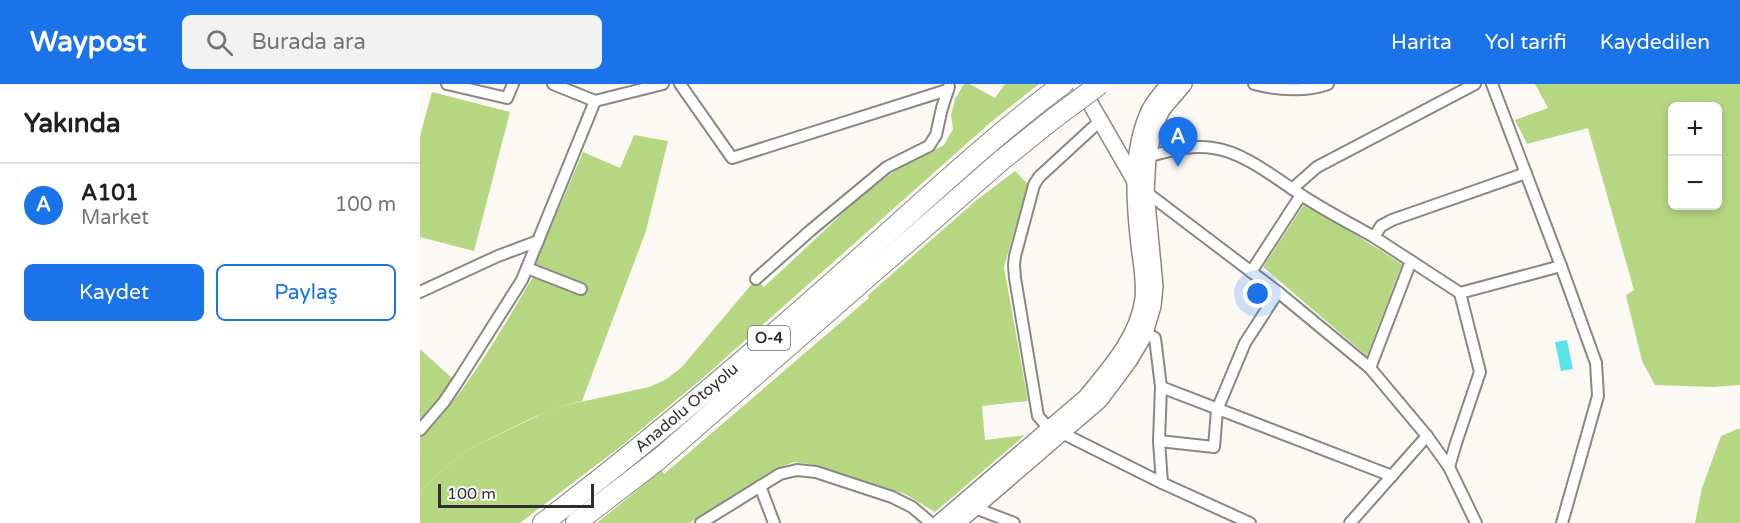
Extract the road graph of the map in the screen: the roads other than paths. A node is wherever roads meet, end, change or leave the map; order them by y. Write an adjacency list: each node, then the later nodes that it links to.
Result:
1 (447, 84): 2 (street)
2 (513, 84)
3 (552, 84): 16 (street)
4 (663, 84): 16 (street)
5 (680, 84): 15 (street)
6 (1064, 84): 46 (highway, Anadolu Otoyolu / O-4)
7 (1079, 84): 17 (main road)
8 (1100, 84): 47 (highway, Anadolu Otoyolu / O-4, bridge)
9 (1169, 84): 18 (main road)
10 (1184, 84): 18 (main road)
11 (1254, 84): 12 (street)
12 (1328, 84)
13 (1475, 84): 21 (street)
14 (1492, 84): 19 (street)
15 (949, 87): 28 (street)
16 (595, 101): 23 (street)
17 (1101, 120): 18 (main road); 38 (street)
18 (1136, 159): 20 (main road); 20 (main road); 21 (street)
19 (1526, 173): 22 (street); 25 (street)
20 (1140, 187): 27 (street); 33 (main road)
21 (1297, 192): 22 (street); 27 (street)
22 (1374, 237): 24 (street)
23 (538, 242): 26 (street); 30 (street)
24 (1411, 261): 32 (street); 34 (street)
25 (1561, 266): 32 (street); 57 (street)
26 (527, 268): 29 (street); 37 (street)
27 (1251, 272): 31 (street)
28 (756, 279)
29 (581, 289)
30 (420, 292)
31 (1278, 292): 34 (street); 36 (street)
32 (1460, 293): 41 (street)
33 (1140, 329): 35 (street); 38 (main road)
34 (1370, 368): 39 (street)
35 (1161, 387): 36 (street); 40 (street)
36 (1217, 410): 40 (street); 42 (street)
37 (420, 430)
38 (1056, 430): 43 (street); 45 (main road); 51 (main road)
39 (1427, 436): 41 (street); 42 (street)
40 (1159, 441): 43 (street)
41 (1449, 467): 56 (street)
42 (1392, 476): 55 (street)
43 (1162, 483): 54 (street)
44 (760, 486): 48 (street); 49 (street); 50 (street)
45 (975, 508): 52 (main road); 53 (street)
46 (543, 523)
47 (576, 523)
48 (701, 523)
49 (774, 523)
50 (931, 523)
51 (939, 523)
52 (957, 523)
53 (1014, 523)
54 (1250, 523)
55 (1350, 523)
56 (1476, 523)
57 (1562, 523)

